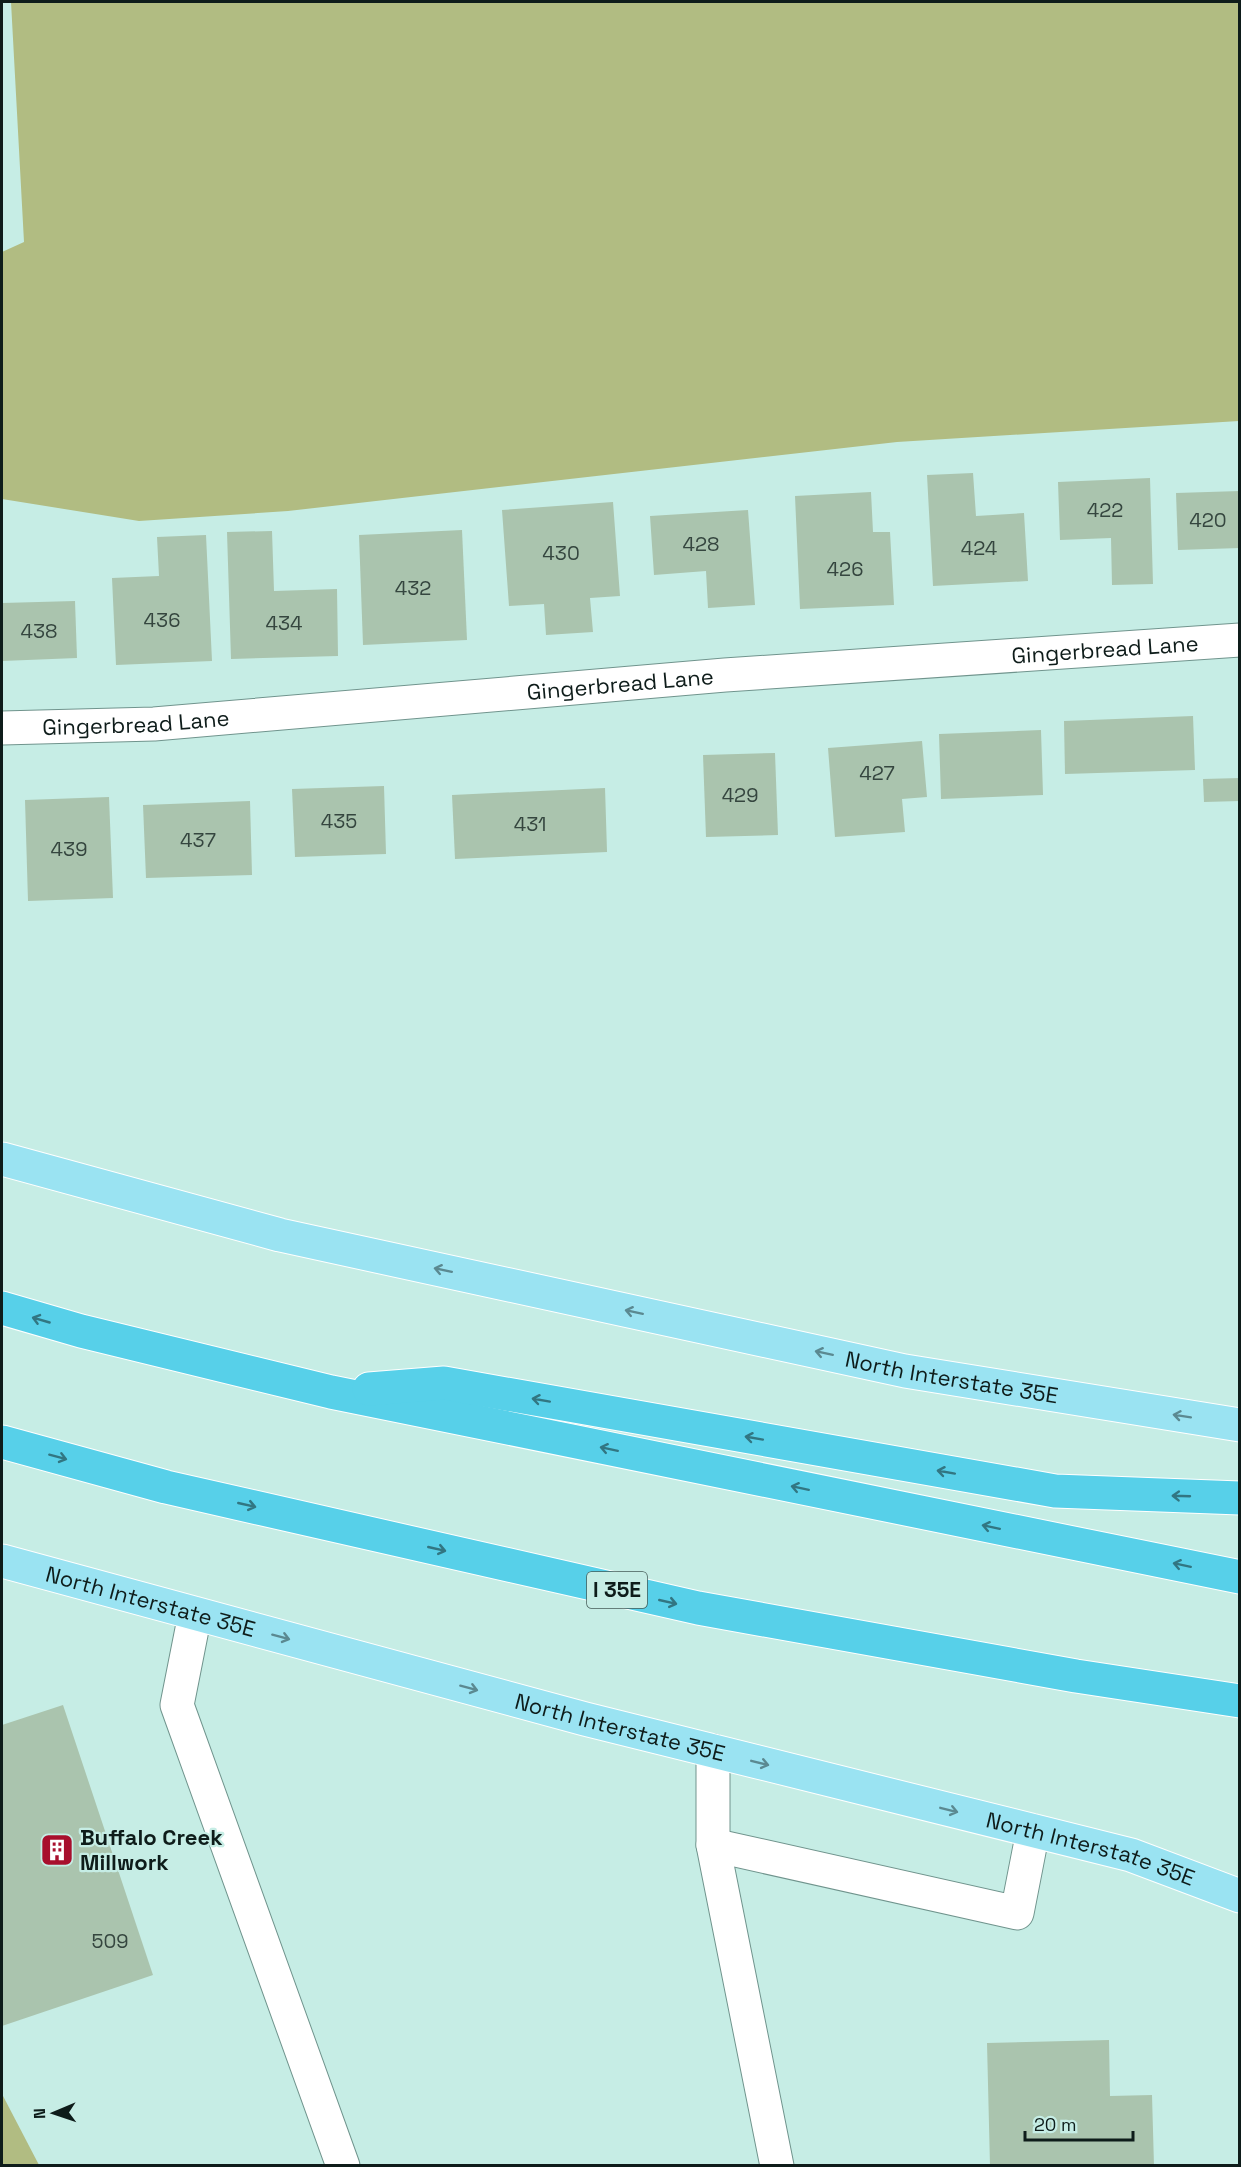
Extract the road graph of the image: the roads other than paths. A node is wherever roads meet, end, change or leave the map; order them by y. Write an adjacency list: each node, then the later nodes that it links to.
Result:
1 (1239, 640): 2 (street, Gingerbread Lane)
2 (2, 728)
3 (2, 1159): 6 (main road, North Interstate 35E, one-way to 3)
4 (2, 1308): 5 (highway, one-way to 4)
5 (331, 1392): 8 (highway, one-way to 5); 10 (highway, one-way to 5)
6 (1239, 1425)
7 (2, 1442): 12 (highway, I 35E, one-way to 12)
8 (1239, 1498)
9 (2, 1561): 11 (main road, North Interstate 35E)
10 (1239, 1577)
11 (195, 1614): 13 (main road, North Interstate 35E, one-way to 13); 17 (street)
12 (1239, 1701)
13 (713, 1751): 14 (main road, North Interstate 35E, one-way to 14); 15 (street)
14 (1033, 1831): 15 (street); 16 (main road, North Interstate 35E)
15 (713, 1845): 18 (street)
16 (1239, 1896)
17 (343, 2166)
18 (777, 2166)

